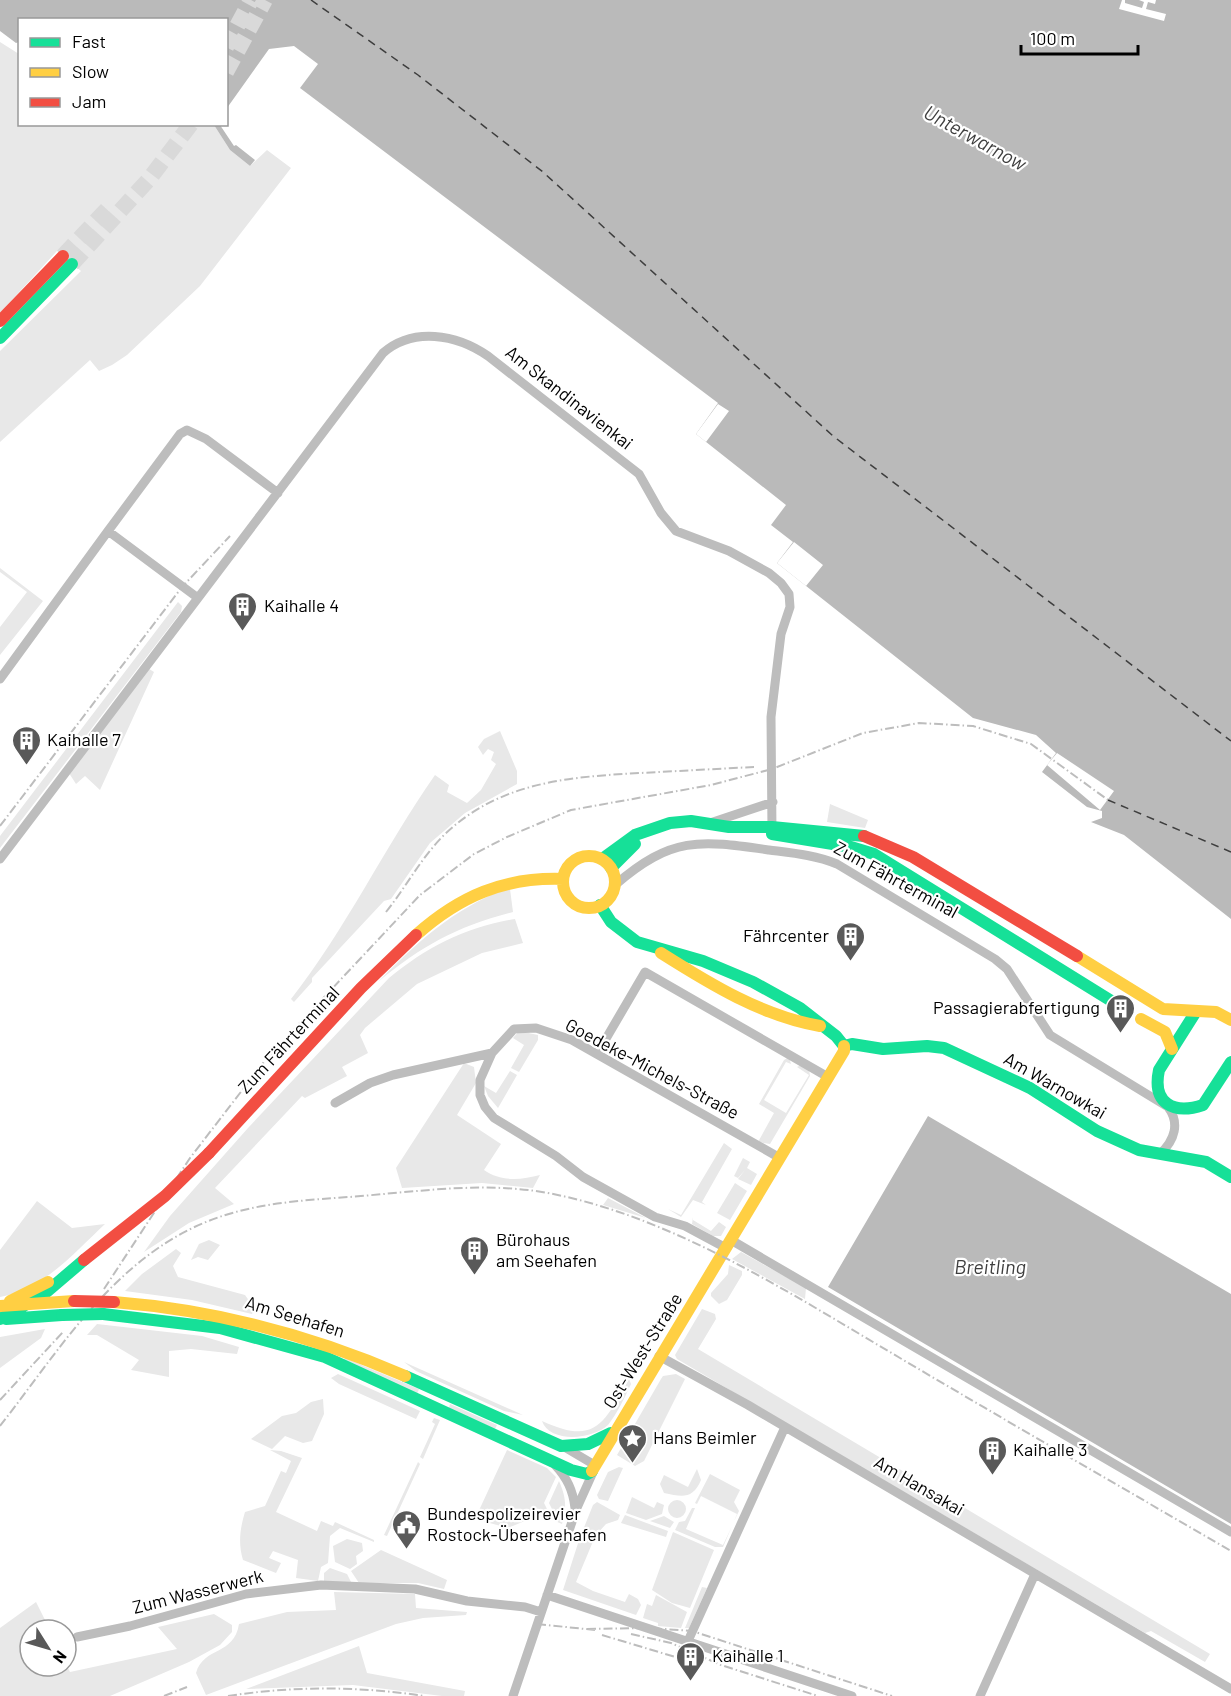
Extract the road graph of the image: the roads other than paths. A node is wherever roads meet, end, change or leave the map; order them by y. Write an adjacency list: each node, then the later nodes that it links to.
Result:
1 (0, 321): 2 (main road)
2 (0, 338)
3 (278, 493): 4 (street); 5 (street, Am Skandinavienkai); 7 (street, Am Skandinavienkai)
4 (108, 531): 5 (street); 6 (street)
5 (198, 598): 10 (street, Am Skandinavienkai)
6 (0, 680)
7 (773, 802): 8 (street); 9 (street, Am Skandinavienkai)
8 (708, 824): 9 (main road, Zum Fährterminal); 11 (main road, Zum Fährterminal)
9 (772, 830): 11 (main road, Zum Fährterminal); 16 (main road, Zum Fährterminal); 17 (main road, Zum Fährterminal)
10 (0, 859)
11 (606, 863): 12 (main road); 13 (main road)
12 (563, 879): 14 (main road); 34 (main road, Zum Fährterminal, bridge)
13 (615, 885): 14 (main road, Zum Fährterminal); 29 (street, Zum Fährterminal)
14 (600, 905): 15 (main road)
15 (655, 949): 20 (main road); 20 (main road)
16 (1126, 1010)
17 (1195, 1013): 19 (main road); 22 (main road)
18 (1141, 1019): 22 (main road)
19 (1231, 1020)
20 (820, 1026): 21 (main road)
21 (844, 1046): 26 (main road, Ost-West-Straße); 30 (main road, Am Warnowkai)
22 (1172, 1049): 29 (main road)
23 (492, 1053): 24 (street, Goedeke-Michels-Straße); 28 (street); 33 (street, Goedeke-Michels-Straße)
24 (597, 1054): 26 (street); 31 (street, Goedeke-Michels-Straße)
25 (1231, 1062): 27 (main road)
26 (828, 1077): 31 (main road, Ost-West-Straße)
27 (1225, 1080): 29 (main road)
28 (335, 1103)
29 (1168, 1107): 30 (street)
30 (1161, 1154): 32 (main road, Am Warnowkai)
31 (780, 1158): 33 (main road, Ost-West-Straße)
32 (1231, 1177)
33 (729, 1244): 38 (main road, Ost-West-Straße); 45 (street, Goedeke-Michels-Straße)
34 (65, 1274): 35 (main road, Zum Fährterminal); 36 (main road, Zum Fährterminal)
35 (30, 1304): 36 (main road, Am Seehafen); 37 (main road, Zum Fährterminal); 41 (main road, Am Seehafen, bridge)
36 (0, 1305)
37 (0, 1319): 42 (main road, Am Seehafen, bridge)
38 (659, 1356): 39 (street, Am Hansakai); 40 (main road, Ost-West-Straße)
39 (785, 1427): 46 (street, Am Hansakai); 50 (street)
40 (615, 1430): 41 (main road, Am Seehafen); 43 (main road, Ost-West-Straße)
41 (561, 1446): 43 (street, Am Seehafen)
42 (548, 1457): 43 (main road, Am Seehafen); 44 (street, Am Seehafen)
43 (594, 1470): 44 (street, Ost-West-Straße)
44 (576, 1510): 47 (street, Ost-West-Straße)
45 (1231, 1532)
46 (1035, 1574): 51 (street, Am Hansakai); 54 (street)
47 (547, 1595): 48 (street, Ost-West-Straße); 50 (street)
48 (541, 1612): 49 (street, Zum Wasserwerk); 52 (street, Ost-West-Straße)
49 (78, 1637)
50 (688, 1641): 53 (street)
51 (1231, 1689)
52 (513, 1696)
53 (852, 1696)
54 (980, 1696)

